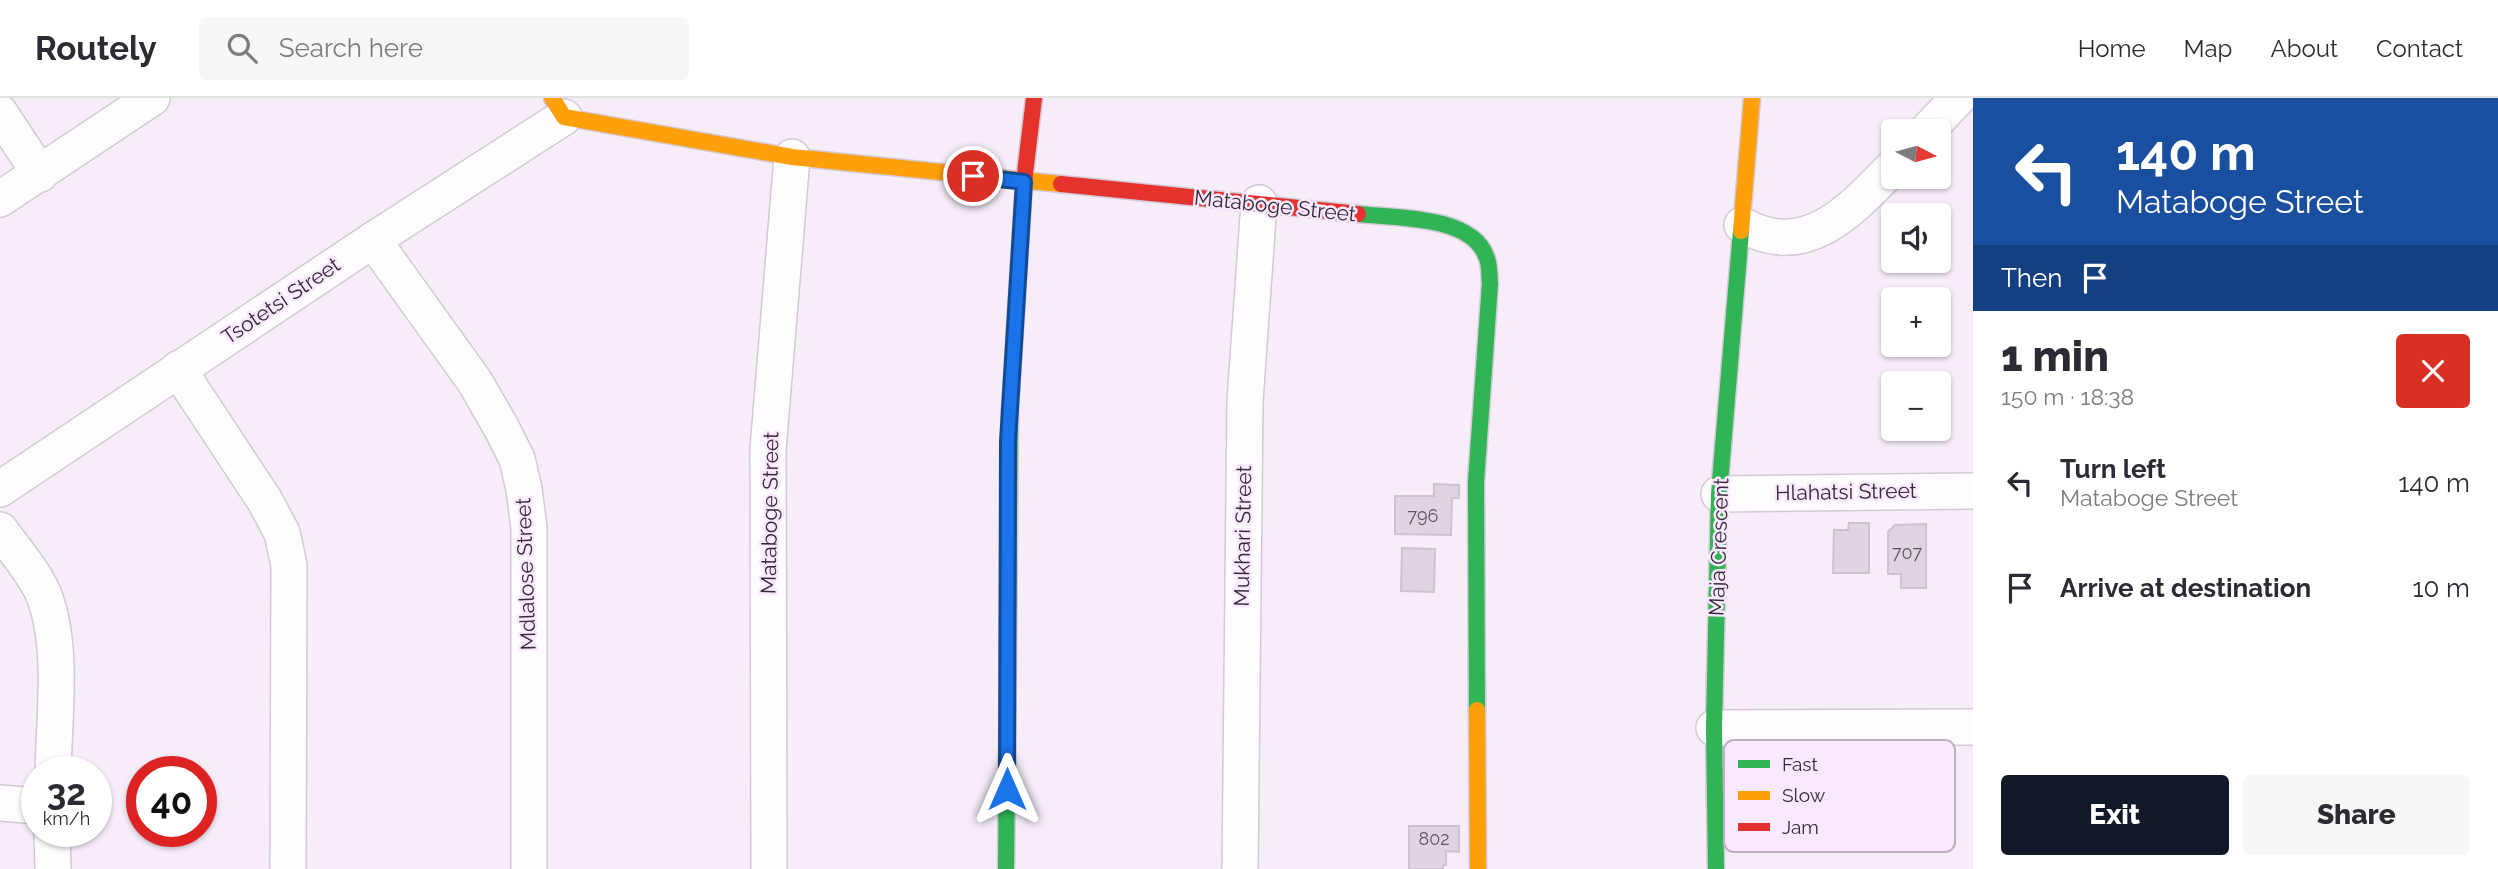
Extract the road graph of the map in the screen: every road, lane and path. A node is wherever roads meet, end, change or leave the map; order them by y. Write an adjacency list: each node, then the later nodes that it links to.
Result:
1 (152, 98): 9 (street)
2 (1034, 98): 11 (street)
3 (1752, 98): 14 (street, Maja Crescent)
4 (1958, 98): 7 (street)
5 (558, 107): 8 (street, Mataboge Street); 15 (street, Tsotetsi Street)
6 (0, 113): 9 (street)
7 (1938, 119)
8 (792, 157): 11 (street, Mataboge Street); 30 (street, Mataboge Street)
9 (40, 174): 12 (street)
10 (1881, 180): 14 (street)
11 (1024, 182): 13 (street, Mataboge Street); 31 (street)
12 (0, 199)
13 (1259, 203): 32 (street, Mukhari Street); 33 (street, Mataboge Street)
14 (1742, 225): 19 (street, Maja Crescent)
15 (373, 240): 16 (street, Tsotetsi Street); 29 (street, Mdlalose Street)
16 (178, 369): 17 (street, Tsotetsi Street); 28 (street)
17 (0, 489)
18 (1973, 491): 19 (street, Hlahatsi Street)
19 (1719, 494): 22 (street, Maja Crescent)
20 (0, 530): 23 (street)
21 (1973, 727): 22 (street)
22 (1714, 728): 34 (street, Maja Crescent)
23 (53, 756)
24 (0, 803): 25 (street)
25 (21, 805)
26 (52, 847): 27 (street)
27 (53, 869)
28 (288, 869)
29 (529, 869)
30 (769, 869)
31 (1006, 869)
32 (1240, 869)
33 (1478, 869)
34 (1716, 869)

